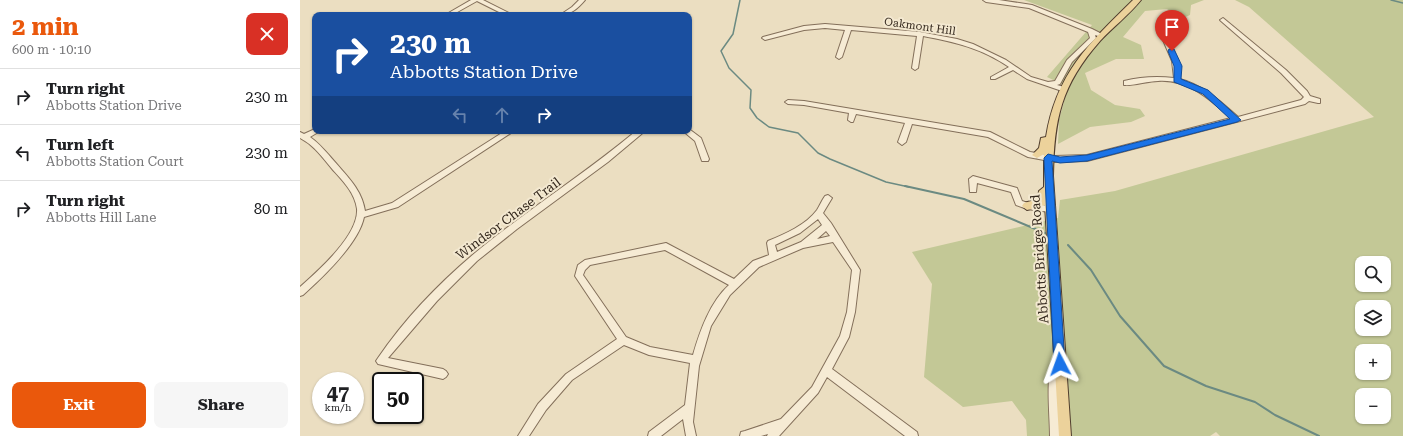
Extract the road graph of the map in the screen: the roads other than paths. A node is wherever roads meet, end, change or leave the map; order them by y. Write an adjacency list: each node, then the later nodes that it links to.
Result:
1 (476, 0): 5 (street); 6 (street)
2 (582, 0): 7 (street)
3 (986, 0): 10 (street)
4 (1137, 0): 13 (main road, Abbotts Bridge Road)
5 (454, 12)
6 (503, 12)
7 (568, 12)
8 (1223, 20): 23 (street)
9 (848, 28): 12 (street, Oakmont Hill); 14 (street, Oakmont Hill); 15 (street)
10 (1090, 30): 13 (street); 20 (street)
11 (1164, 33): 19 (street)
12 (920, 34): 16 (street); 17 (street, Oakmont Hill)
13 (1101, 35): 22 (main road, Abbotts Bridge Road)
14 (765, 38)
15 (839, 57)
16 (916, 68)
17 (1013, 68): 18 (street); 20 (street, Oakmont Hill)
18 (993, 78)
19 (1177, 80): 21 (street); 28 (street)
20 (1041, 83): 22 (street, Oakmont Hill)
21 (1126, 83)
22 (1062, 89): 30 (main road, Abbotts Bridge Road)
23 (1308, 98): 24 (street); 28 (street)
24 (1318, 101)
25 (788, 102): 26 (street)
26 (853, 112): 27 (street); 29 (street)
27 (851, 120)
28 (1237, 120): 37 (street)
29 (909, 121): 35 (street); 36 (street)
30 (1052, 124): 36 (main road, Abbotts Bridge Road); 37 (main road, Abbotts Bridge Road)
31 (505, 134): 45 (street)
32 (638, 134): 56 (street, Windsor Chase Trail)
33 (691, 134): 38 (street)
34 (303, 136): 45 (street)
35 (902, 142)
36 (1037, 155): 37 (street)
37 (1048, 158): 39 (main road, Abbotts Bridge Road)
38 (705, 159)
39 (1048, 176): 42 (main road, Abbotts Bridge Road); 44 (main road, Abbotts Bridge Road)
40 (973, 190): 42 (street)
41 (828, 198): 43 (street)
42 (1027, 206): 44 (street)
43 (820, 213): 46 (street); 49 (street)
44 (1050, 213): 53 (main road, Abbotts Bridge Road)
45 (361, 215): 51 (street)
46 (828, 225): 47 (street); 48 (street)
47 (836, 238): 48 (street); 55 (street)
48 (802, 245): 49 (street)
49 (774, 256): 50 (street)
50 (736, 284): 52 (street); 54 (street)
51 (300, 292)
52 (623, 340): 54 (street); 59 (street)
53 (1059, 350): 65 (street); 66 (main road, Abbotts Bridge Road)
54 (696, 360): 57 (street)
55 (826, 370): 58 (street); 64 (street)
56 (443, 374)
57 (690, 407): 60 (street); 61 (street)
58 (784, 423): 62 (street); 63 (street)
59 (523, 436)
60 (652, 436)
61 (691, 436)
62 (744, 436)
63 (772, 436)
64 (913, 436)
65 (1055, 436)
66 (1065, 436)

